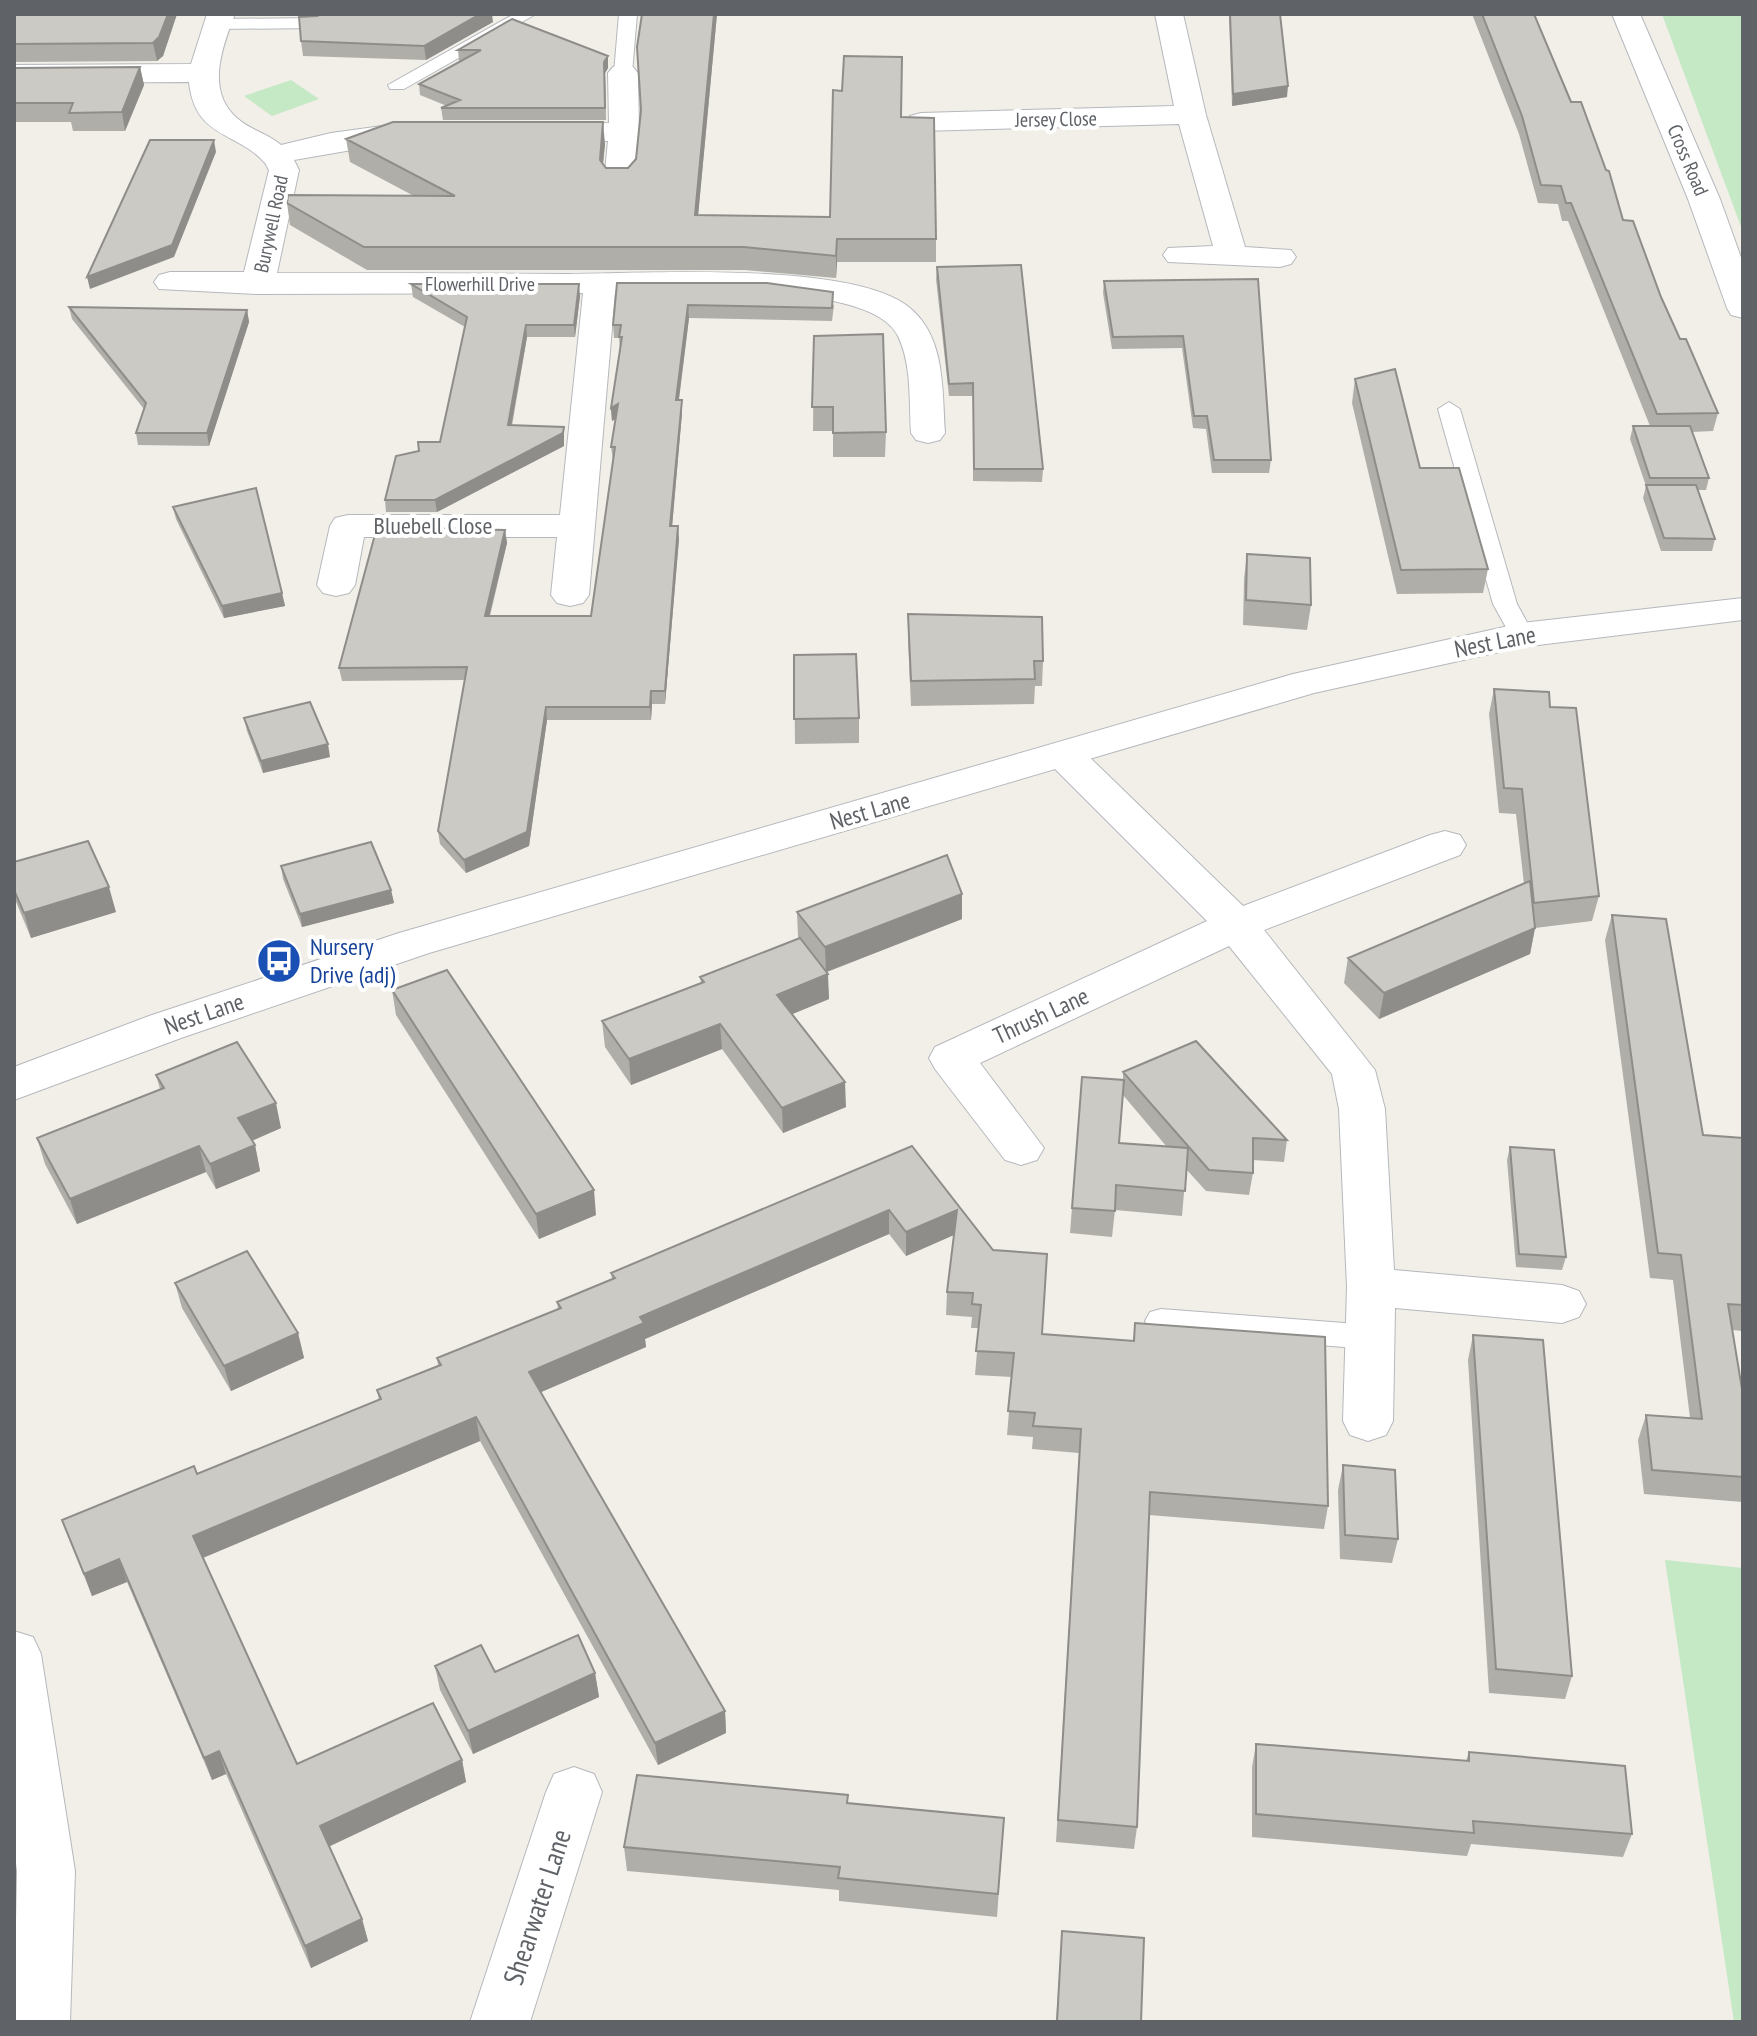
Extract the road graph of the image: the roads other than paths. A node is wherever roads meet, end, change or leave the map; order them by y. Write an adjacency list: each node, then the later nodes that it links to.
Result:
1 (342, 14): 6 (lane)
2 (527, 14): 10 (lane)
3 (628, 14): 8 (lane)
4 (1169, 14): 11 (street)
5 (1626, 14): 24 (street, Cross Road)
6 (219, 19): 7 (street)
7 (201, 73): 9 (street); 16 (street, Burywell Road)
8 (623, 73): 15 (street)
9 (14, 74)
10 (397, 85)
11 (1191, 115): 12 (street, Jersey Close); 19 (street)
12 (921, 122)
13 (427, 132): 16 (street)
14 (518, 132): 15 (street)
15 (624, 132): 17 (street)
16 (277, 155): 22 (street, Burywell Road)
17 (619, 181)
18 (1179, 255): 19 (street)
19 (1232, 256): 20 (street)
20 (1280, 257)
21 (170, 282): 22 (street, Flowerhill Drive)
22 (258, 284): 23 (street, Flowerhill Drive)
23 (600, 284): 26 (street, Flowerhill Drive); 27 (street)
24 (1743, 308)
25 (1449, 409): 31 (lane)
26 (928, 433)
27 (577, 526): 28 (street, Bluebell Close); 29 (street)
28 (336, 585)
29 (570, 595)
30 (1743, 609): 31 (street, Nest Lane)
31 (1522, 635): 32 (street, Nest Lane)
32 (1064, 755): 34 (street); 35 (street, Nest Lane)
33 (1445, 845): 34 (street, Thrush Lane)
34 (1236, 925): 36 (street, Thrush Lane); 37 (street)
35 (14, 1084)
36 (1021, 1148)
37 (1371, 1287): 38 (street); 40 (street)
38 (1562, 1304)
39 (1161, 1321): 40 (lane)
40 (1370, 1337): 41 (street)
41 (1368, 1421)
42 (15, 1663): 44 (street)
43 (574, 1792): 45 (street, Shearwater Lane)
44 (40, 2022)
45 (500, 2022)

